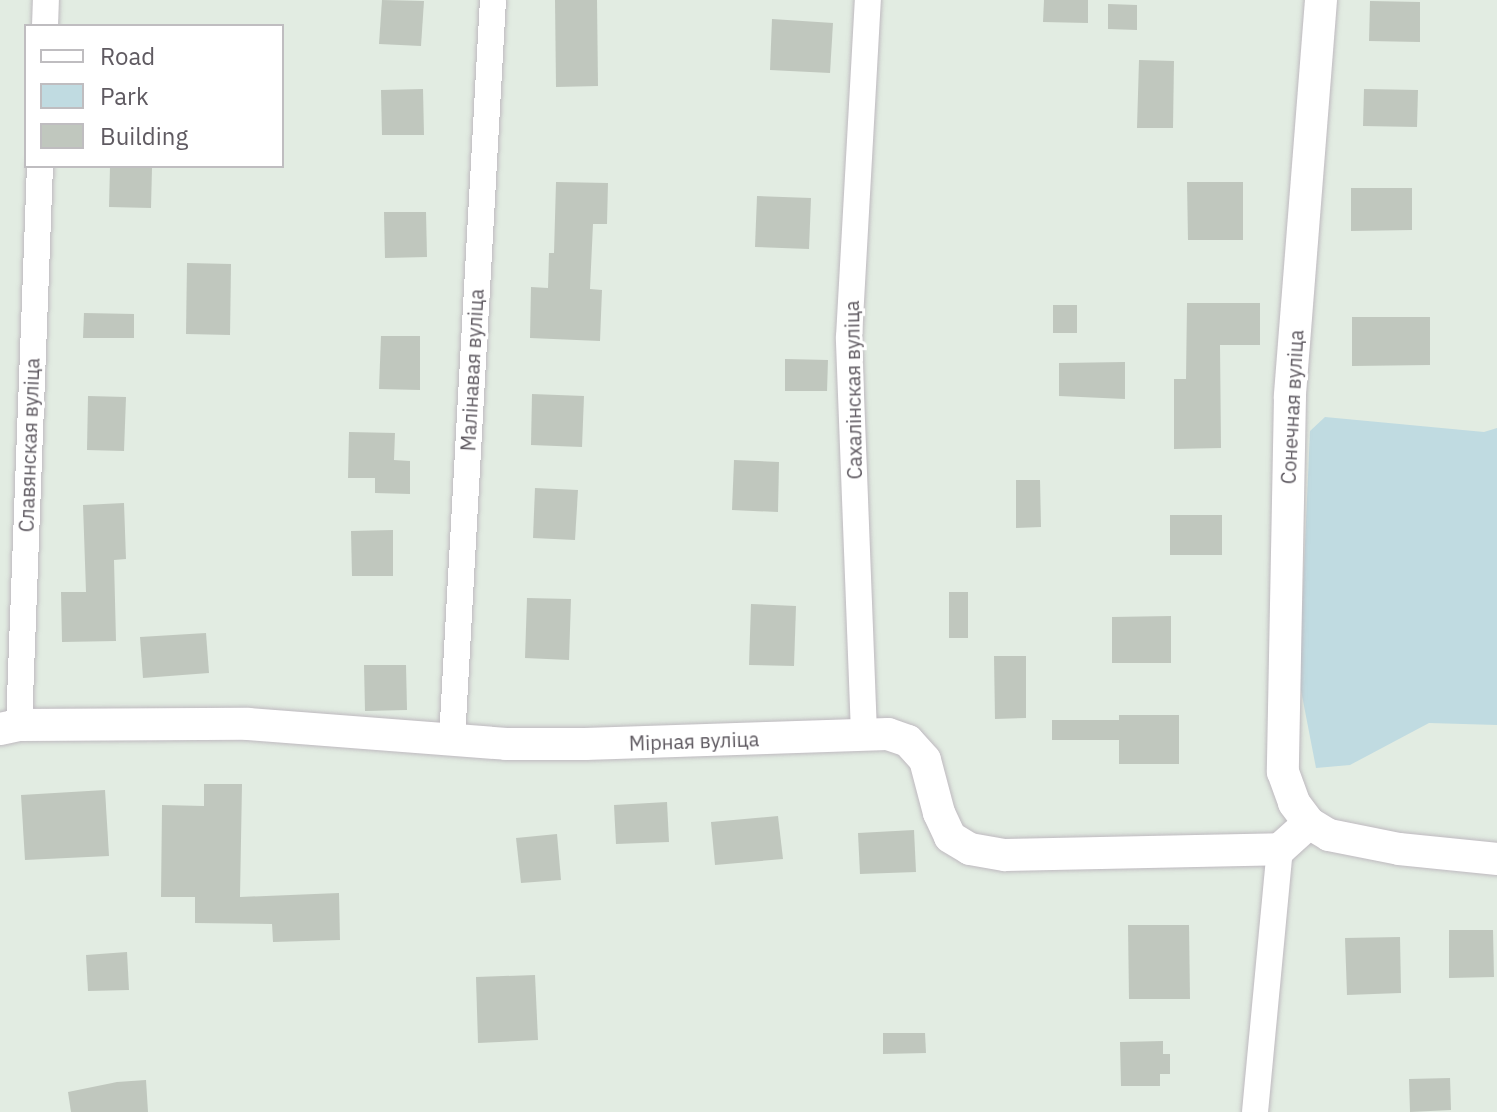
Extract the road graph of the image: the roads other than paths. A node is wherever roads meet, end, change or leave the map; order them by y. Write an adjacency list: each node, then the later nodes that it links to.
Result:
1 (46, 0): 5 (street)
2 (493, 0): 9 (street, Малінавая вуліца)
3 (868, 0): 8 (street, Сахалінская вуліца)
4 (1321, 0): 10 (street, Сонечная вуліца)
5 (45, 24)
6 (40, 168): 7 (street, Славянская вуліца)
7 (10, 727): 9 (street, Мірная вуліца)
8 (864, 733): 9 (street, Мірная вуліца); 11 (street, Мірная вуліца)
9 (452, 740)
10 (1305, 817): 11 (street); 12 (street)
11 (1280, 849): 13 (street)
12 (1497, 859)
13 (1255, 1112)

